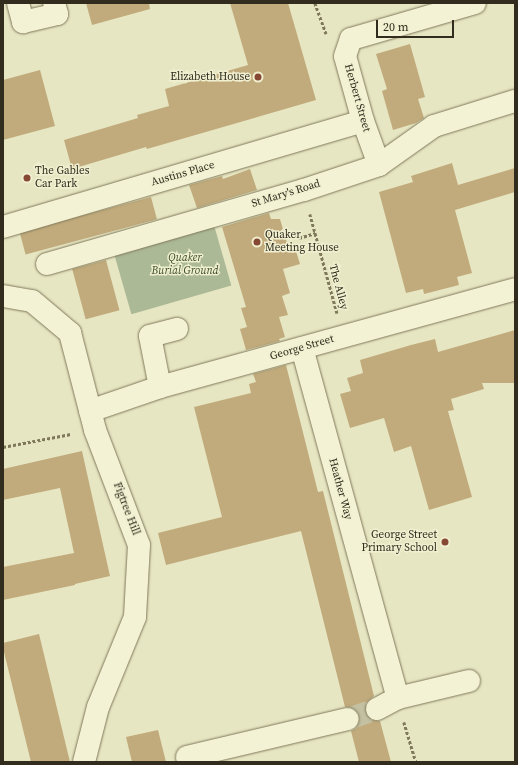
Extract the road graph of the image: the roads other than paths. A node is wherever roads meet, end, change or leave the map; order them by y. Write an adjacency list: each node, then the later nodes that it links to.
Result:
1 (18, 3): 2 (street)
2 (54, 3)
3 (474, 3): 5 (street, Herbert Street)
4 (515, 101): 6 (street, St Mary's Road)
5 (363, 121): 6 (street, Herbert Street); 7 (street, Austins Place)
6 (378, 165): 8 (street, St Mary's Road)
7 (3, 227)
8 (47, 264)
9 (515, 290): 12 (street, George Street)
10 (3, 296): 14 (street, Figtree Hill)
11 (177, 330): 13 (street)
12 (302, 348): 13 (street, George Street); 16 (street, Heather Way)
13 (160, 387): 14 (street, George Street)
14 (93, 420): 20 (street, Figtree Hill)
15 (469, 681): 16 (street)
16 (398, 698): 17 (street)
17 (378, 709)
18 (348, 719): 19 (street)
19 (187, 757)
20 (84, 762)

